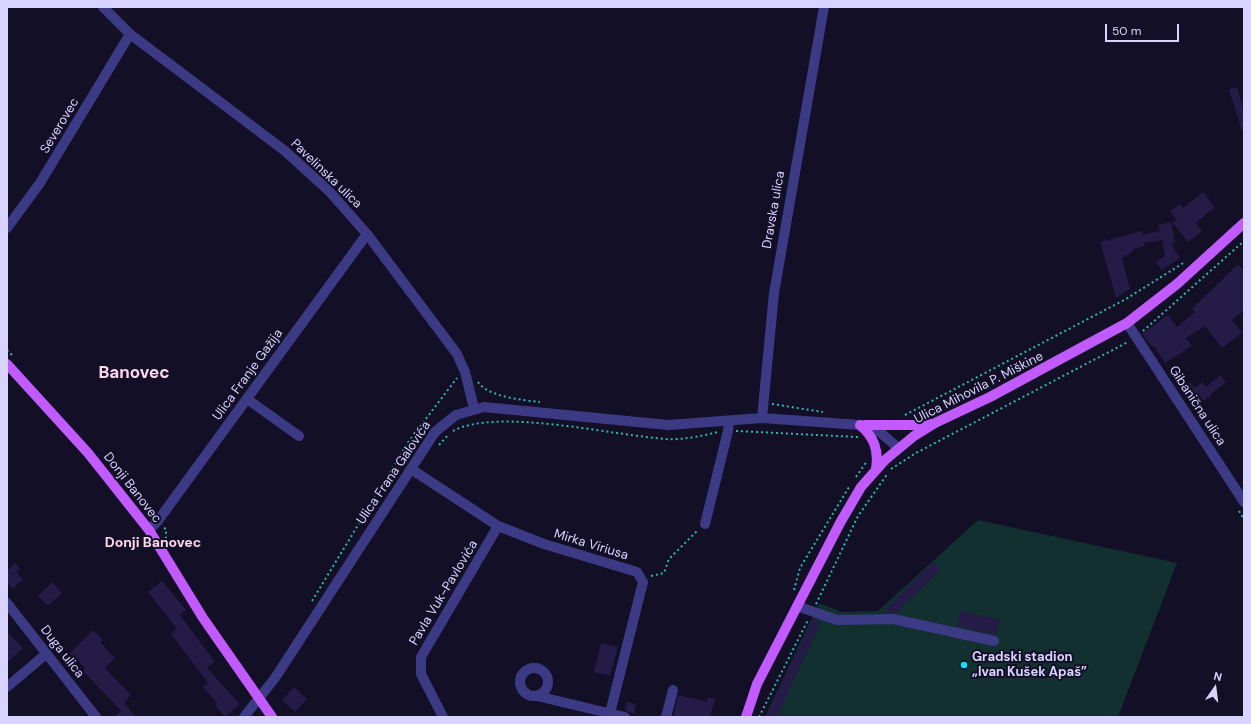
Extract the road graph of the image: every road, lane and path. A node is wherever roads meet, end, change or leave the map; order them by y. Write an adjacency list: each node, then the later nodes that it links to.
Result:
1 (103, 7): 3 (street, Pavelinska ulica)
2 (824, 7): 17 (street, Dravska ulica)
3 (130, 34): 5 (street, Severovec); 6 (street, Pavelinska ulica)
4 (1244, 223): 9 (main road, Ulica Mihovila P. Miškine)
5 (7, 228)
6 (367, 234): 14 (street, Ulica Franje Gažija); 16 (street, Pavelinska ulica)
7 (1244, 241): 10 (path)
8 (1189, 260): 21 (path)
9 (1127, 323): 10 (street, Gibanična ulica); 19 (main road, Ulica Mihovila P. Miškine)
10 (1136, 336): 33 (street, Gibanična ulica); 42 (path)
11 (7, 364): 36 (main road, Donji Banovec)
12 (458, 376): 40 (path)
13 (475, 378): 15 (path)
14 (247, 399): 24 (street); 36 (street, Ulica Franje Gažija)
15 (542, 402)
16 (474, 408): 18 (street, Ulica Frana Galovića); 29 (street, Ulica Frana Galovića)
17 (762, 418): 18 (street, Ulica Frana Galovića); 20 (street, Ulica Frana Galovića)
18 (729, 421): 34 (street)
19 (935, 423): 21 (main road); 27 (main road, Ulica Mihovila P. Miškine)
20 (862, 425): 21 (main road); 26 (main road); 27 (street, Ulica Frana Galovića)
21 (899, 425)
22 (724, 430): 28 (path)
23 (733, 431): 25 (path)
24 (299, 436)
25 (864, 439)
26 (876, 446): 30 (main road); 31 (path)
27 (898, 448): 30 (main road, Ulica Mihovila P. Miškine)
28 (435, 450)
29 (411, 469): 35 (street, Mirka Viriusa); 48 (street, Ulica Frana Galovića)
30 (876, 469): 41 (main road, Ulica Mihovila P. Miškine)
31 (856, 477)
32 (851, 484): 38 (path)
33 (1244, 502)
34 (705, 524): 37 (path)
35 (498, 526): 49 (street, Mirka Viriusa); 53 (street, Pavla Vuk-Pavlovića)
36 (149, 530): 48 (main road, Donji Banovec)
37 (648, 576)
38 (792, 594)
39 (7, 602): 44 (street, Duga ulica)
40 (309, 606)
41 (797, 606): 42 (street); 56 (main road, Ulica Mihovila P. Miškine)
42 (812, 611): 43 (street); 57 (path)
43 (994, 640)
44 (46, 654): 45 (street); 50 (street, Duga ulica)
45 (7, 687)
46 (673, 690): 55 (street)
47 (537, 696): 49 (street)
48 (259, 700): 51 (street, Ulica Frana Galovića); 52 (main road, Donji Banovec)
49 (609, 715): 54 (street)
50 (96, 717)
51 (244, 717)
52 (272, 717)
53 (443, 717)
54 (625, 717)
55 (666, 717)
56 (746, 717)
57 (759, 717)

